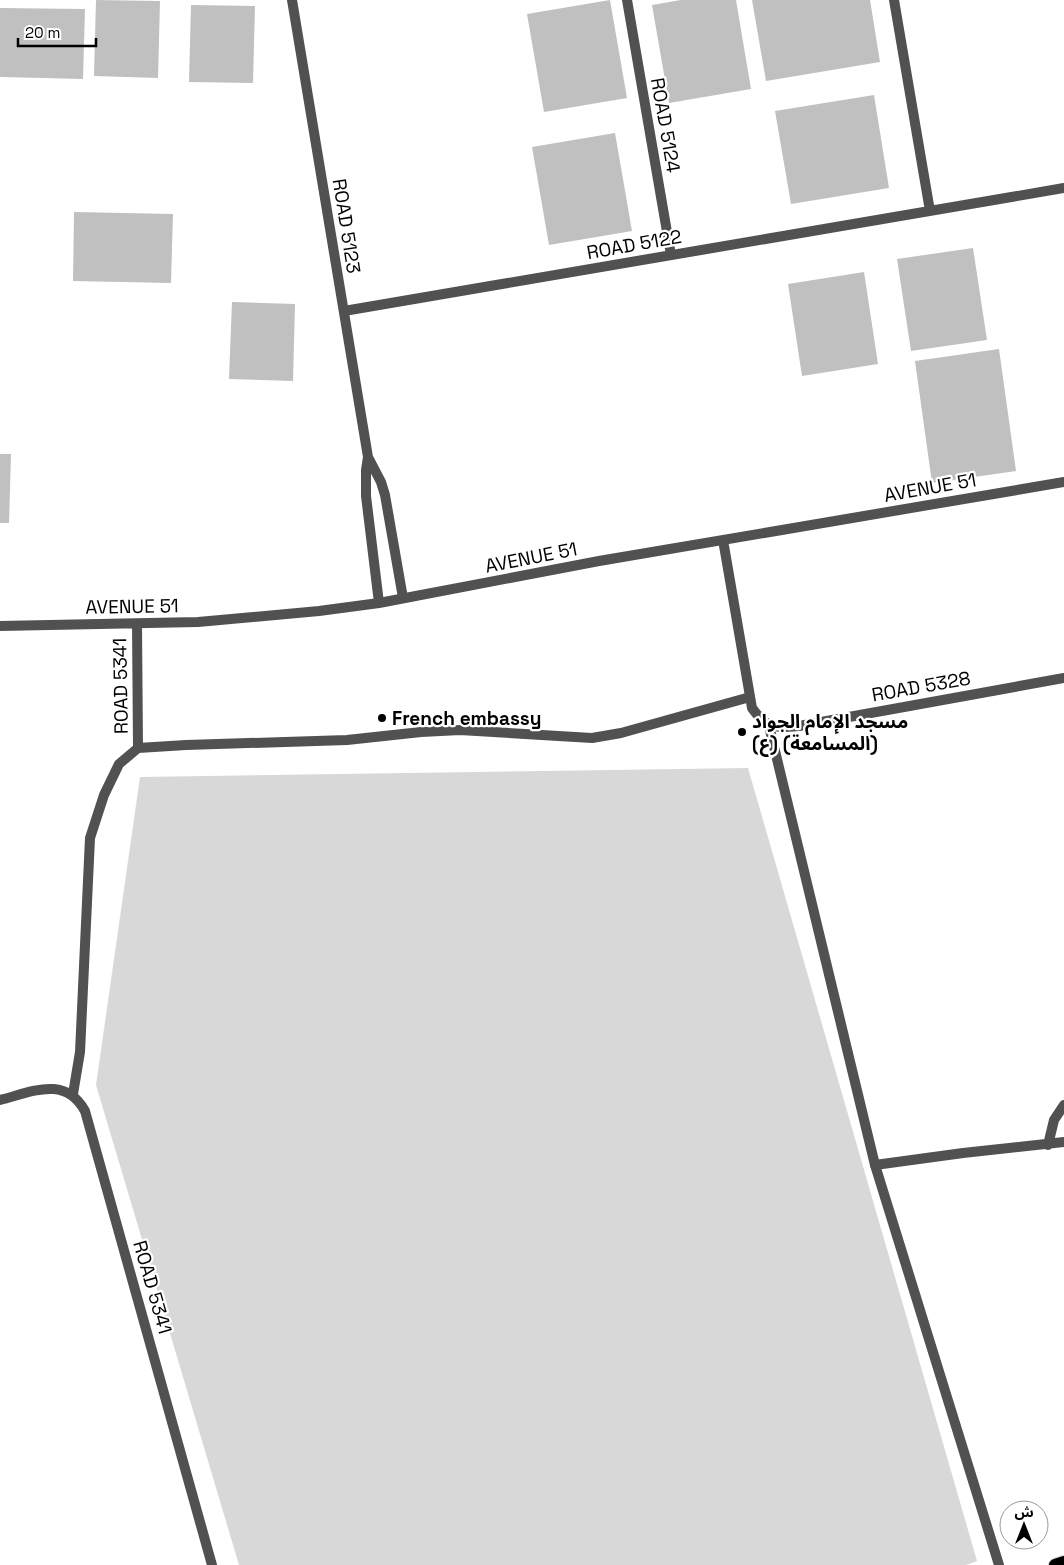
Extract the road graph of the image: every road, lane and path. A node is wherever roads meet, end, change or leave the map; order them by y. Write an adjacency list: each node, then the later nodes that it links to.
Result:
1 (292, 0): 7 (street, ROAD 5123)
2 (627, 0): 6 (street, ROAD 5124)
3 (894, 0): 5 (street)
4 (1064, 188): 5 (street, ROAD 5122)
5 (930, 211): 6 (street, ROAD 5122)
6 (671, 255): 7 (street, ROAD 5122)
7 (344, 311): 8 (street, ROAD 5123)
8 (368, 457): 11 (street, ROAD 5123); 12 (street, ROAD 5123)
9 (1064, 482): 10 (street, AVENUE 51)
10 (723, 540): 11 (street, AVENUE 51); 16 (street)
11 (403, 598): 12 (street, AVENUE 51)
12 (380, 603): 13 (street, AVENUE 51)
13 (137, 624): 14 (street, AVENUE 51); 18 (street, ROAD 5341)
14 (0, 626)
15 (1064, 678): 17 (street, ROAD 5328)
16 (750, 697): 17 (street); 18 (street)
17 (768, 726): 24 (street)
18 (138, 748): 19 (street)
19 (73, 1094): 20 (street); 26 (street, ROAD 5341)
20 (0, 1100)
21 (1064, 1105): 23 (street)
22 (1064, 1142): 23 (street)
23 (1048, 1145): 24 (street)
24 (875, 1166): 27 (street)
25 (1064, 1562): 28 (main road)
26 (212, 1565)
27 (999, 1565)
28 (1055, 1565)

